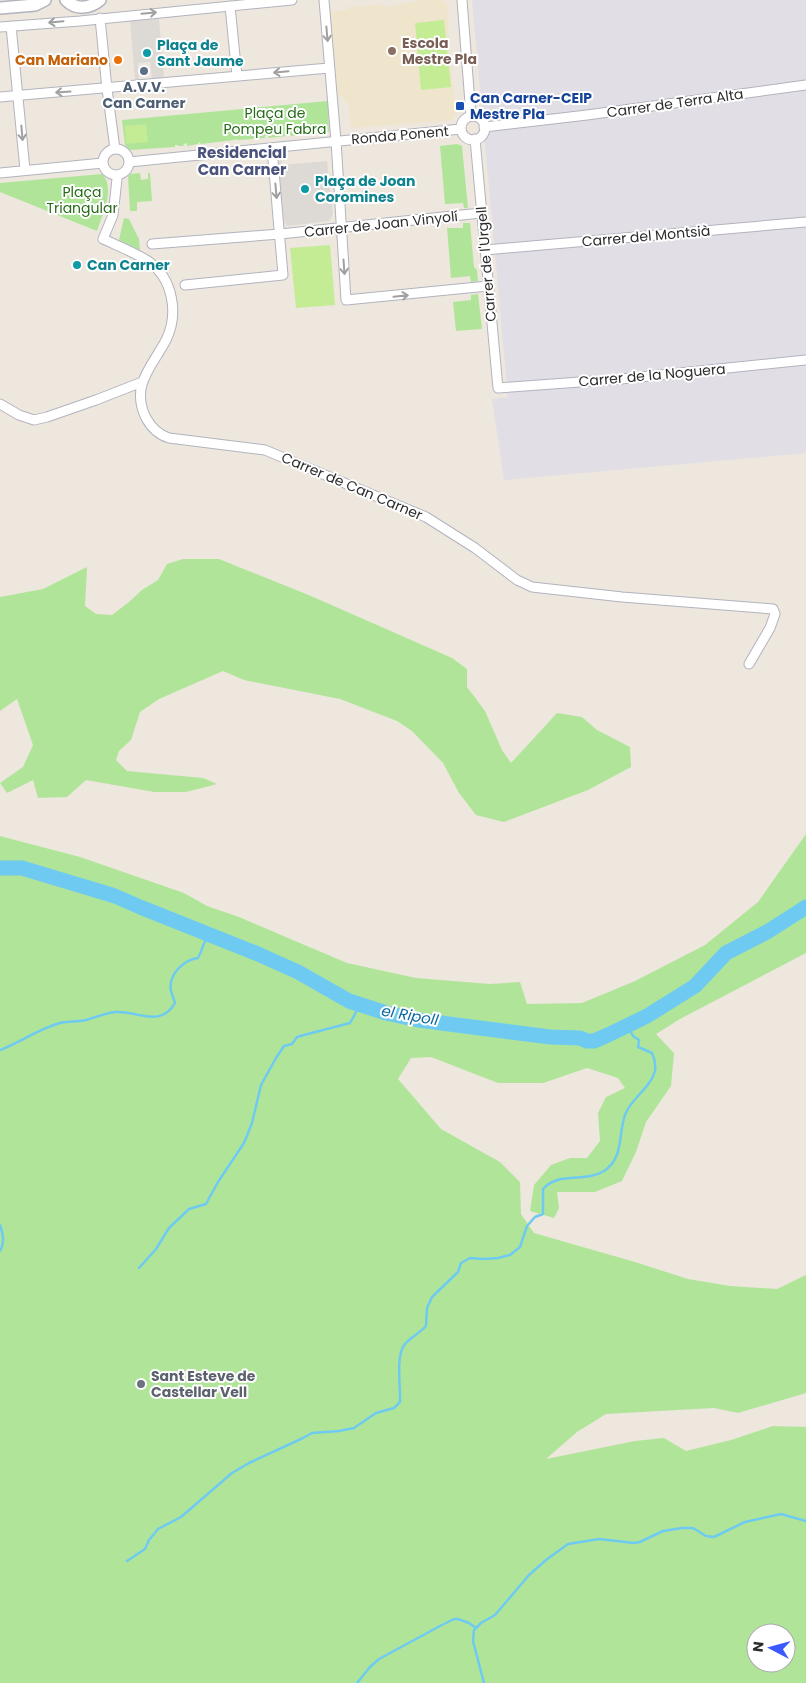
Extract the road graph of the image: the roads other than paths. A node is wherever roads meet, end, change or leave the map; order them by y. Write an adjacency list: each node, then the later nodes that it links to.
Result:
1 (45, 0): 8 (street)
2 (66, 0): 3 (street)
3 (100, 0)
4 (292, 0): 7 (street)
5 (324, 0): 12 (street, one-way to 12)
6 (462, 0): 18 (street)
7 (230, 6): 9 (street, one-way to 7); 13 (street)
8 (0, 8)
9 (100, 18): 10 (street, one-way to 10); 15 (street)
10 (11, 26): 11 (street); 16 (street)
11 (0, 27)
12 (330, 68): 13 (street, one-way to 13); 22 (street)
13 (237, 76): 15 (street)
14 (806, 86): 19 (street, Carrer de Terra Alta)
15 (107, 89): 16 (street, one-way to 16); 24 (street)
16 (19, 95): 17 (street); 27 (street, one-way to 27)
17 (0, 97)
18 (471, 116): 19 (street); 20 (street)
19 (484, 127): 21 (street)
20 (461, 129): 21 (street); 22 (street, Ronda Ponent)
21 (475, 140): 30 (street, Carrer de l'Urgell)
22 (336, 141): 23 (street, Ronda Ponent); 32 (street)
23 (272, 148): 25 (street, Ronda Ponent); 33 (street, one-way to 33)
24 (115, 149): 25 (street); 26 (street)
25 (129, 162): 29 (street)
26 (103, 163): 27 (street); 29 (street)
27 (25, 170): 28 (street)
28 (0, 173)
29 (116, 174): 39 (street, Carrer de Can Carner)
30 (481, 213): 32 (street, Carrer de Joan Vinyolí); 35 (street, Carrer de l'Urgell)
31 (806, 222): 35 (street, Carrer del Montsià)
32 (341, 228): 33 (street, Carrer de Joan Vinyolí); 37 (street, one-way to 37)
33 (280, 234): 34 (street, Carrer de Joan Vinyolí); 36 (street)
34 (152, 244)
35 (485, 250): 37 (street, Carrer de l'Urgell)
36 (185, 285)
37 (488, 286): 40 (street, Carrer de l'Urgell)
38 (806, 360): 40 (street, Carrer de la Noguera)
39 (142, 382): 41 (street); 42 (street, Carrer de Can Carner)
40 (498, 388)
41 (0, 404)
42 (749, 664)

